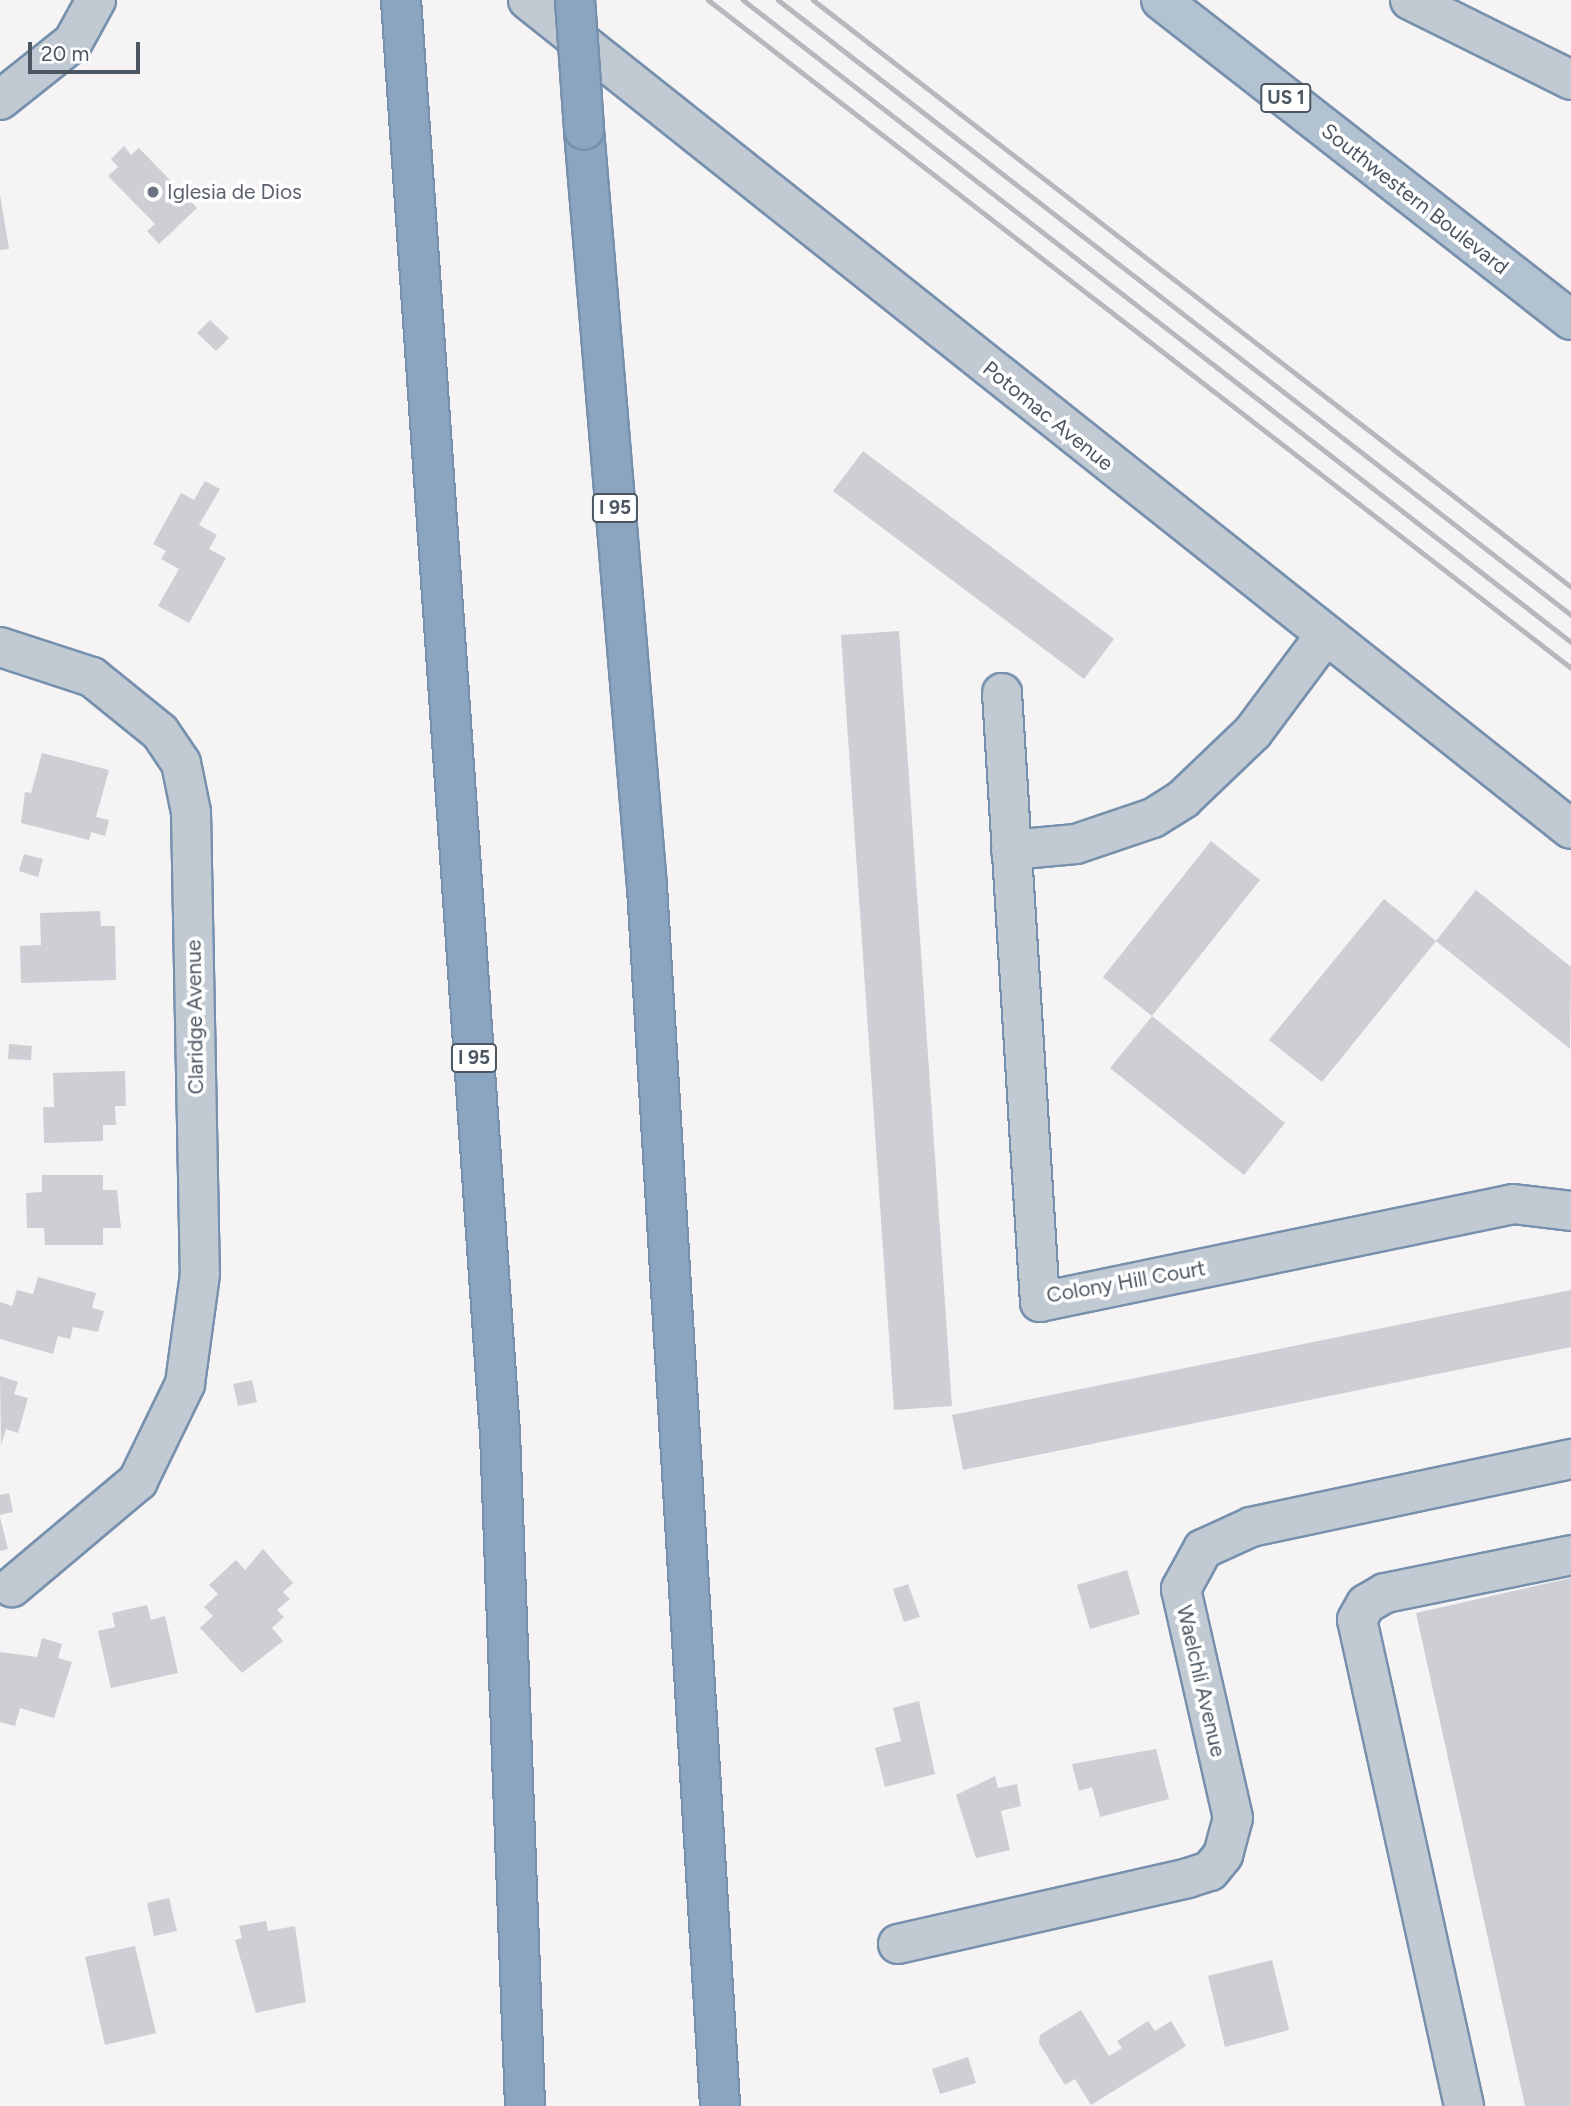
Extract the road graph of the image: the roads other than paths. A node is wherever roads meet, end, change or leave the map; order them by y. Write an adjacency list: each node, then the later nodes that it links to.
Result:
1 (96, 0): 8 (street)
2 (528, 0): 10 (street, Potomac Avenue)
3 (575, 0): 21 (highway, I 95, bridge)
4 (1161, 0): 9 (main road, Southwestern Boulevard / US 1)
5 (1410, 0): 7 (street)
6 (402, 6): 20 (highway, I 95)
7 (1571, 80)
8 (0, 100)
9 (1571, 320)
10 (1324, 637): 13 (street, Potomac Avenue); 14 (street)
11 (0, 647): 18 (street, Claridge Avenue)
12 (1002, 693): 14 (street, Colony Hill Court)
13 (1571, 829)
14 (1011, 850): 15 (street, Colony Hill Court)
15 (1571, 1211)
16 (1571, 1459): 19 (street, Waelchli Avenue)
17 (1571, 1555): 22 (street)
18 (12, 1587)
19 (898, 1944)
20 (525, 2106)
21 (720, 2106)
22 (1464, 2106)

